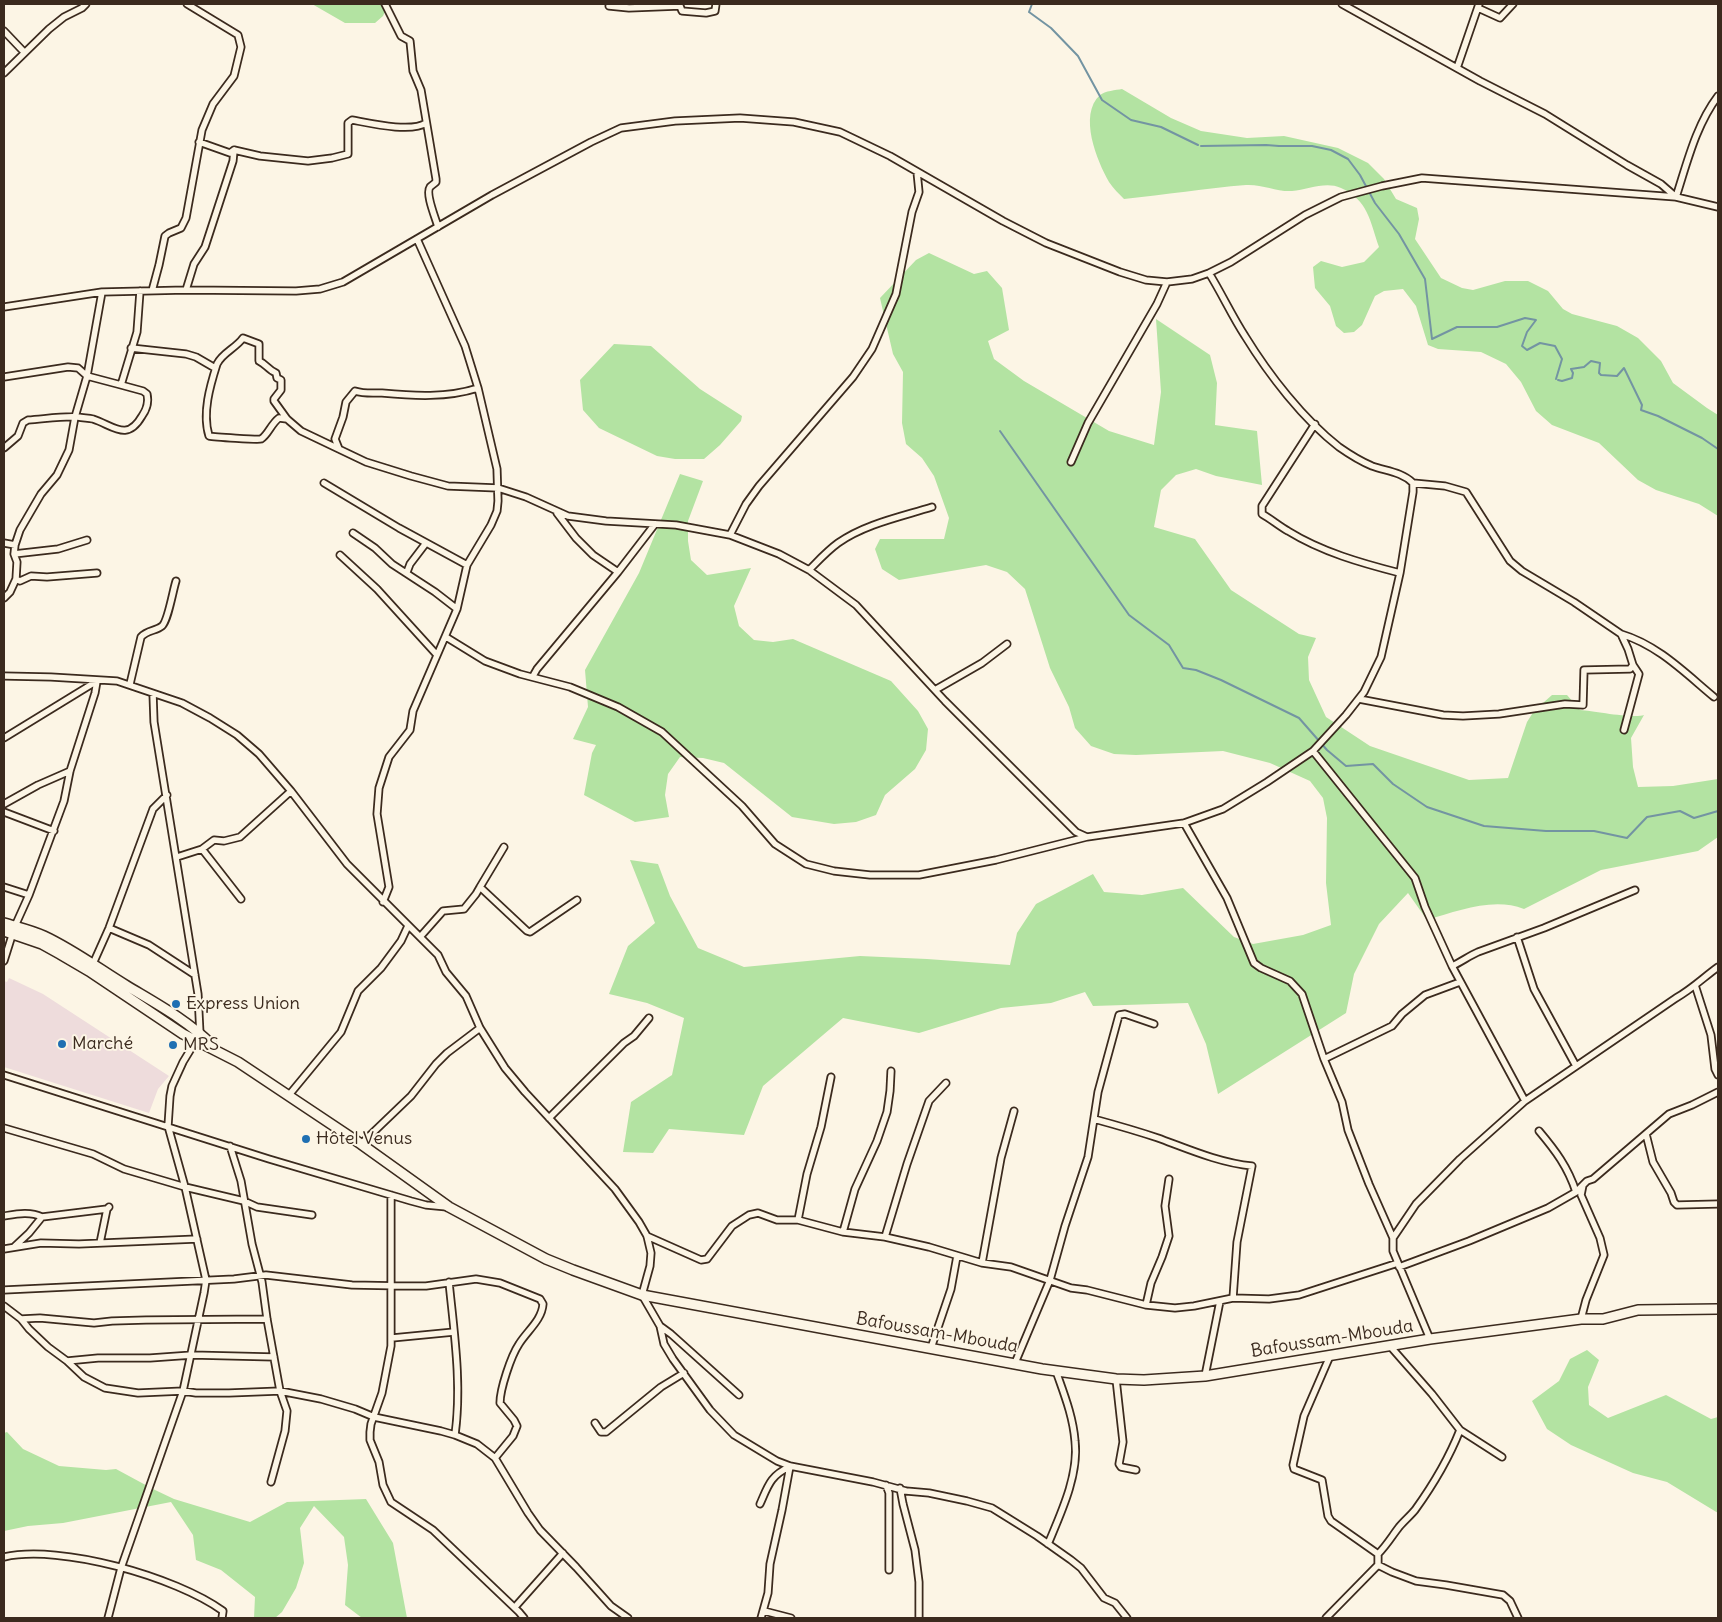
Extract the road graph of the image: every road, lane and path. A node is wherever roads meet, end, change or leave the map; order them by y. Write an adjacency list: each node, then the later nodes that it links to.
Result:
1 (86, 4): 10 (street)
2 (187, 4): 15 (street)
3 (385, 4): 14 (street)
4 (716, 4): 7 (street)
5 (1342, 4): 11 (street)
6 (1513, 4): 8 (street)
7 (609, 6)
8 (1478, 6): 11 (street)
9 (4, 31): 10 (street)
10 (24, 52): 12 (street)
11 (1457, 68): 18 (street)
12 (4, 73)
13 (1718, 96): 18 (street)
14 (426, 123): 16 (street); 20 (street)
15 (199, 142): 16 (street); 26 (street)
16 (234, 150): 24 (street)
17 (916, 172): 20 (street); 23 (street); 48 (street)
18 (1676, 197): 19 (street); 22 (street)
19 (1718, 207)
20 (438, 227): 21 (street)
21 (418, 239): 24 (street); 34 (street)
22 (1209, 274): 23 (street); 37 (street)
23 (1167, 282): 40 (street)
24 (186, 290): 26 (street)
25 (140, 291): 26 (street); 27 (street); 29 (street)
26 (152, 291)
27 (102, 292): 28 (street); 31 (street)
28 (4, 307)
29 (131, 348): 30 (street); 33 (street)
30 (215, 368): 36 (street); 36 (street)
31 (88, 376): 32 (street); 33 (street); 35 (street)
32 (4, 377)
33 (121, 385): 35 (street)
34 (478, 388): 39 (street); 43 (street)
35 (75, 417): 38 (street); 52 (street)
36 (288, 420): 39 (street)
37 (1315, 424): 42 (street); 59 (street)
38 (4, 448)
39 (339, 449): 43 (street)
40 (1071, 462)
41 (324, 483): 51 (street)
42 (1413, 483): 59 (street); 65 (street)
43 (498, 488): 45 (street); 55 (street)
44 (932, 507): 56 (street)
45 (555, 511): 46 (street); 58 (street)
46 (656, 524): 48 (street); 58 (street)
47 (353, 533): 57 (street)
48 (730, 535): 56 (street)
49 (87, 540): 53 (street)
50 (4, 543): 52 (street)
51 (426, 543): 55 (street); 57 (street)
52 (15, 545): 53 (street)
53 (14, 554): 61 (street)
54 (340, 555): 68 (street)
55 (467, 565): 64 (street)
56 (809, 570): 76 (street)
57 (407, 572): 64 (street)
58 (618, 572): 70 (street)
59 (1400, 572): 78 (street)
60 (97, 573): 61 (street)
61 (16, 579): 63 (street)
62 (176, 581): 75 (street)
63 (4, 598)
64 (457, 609): 66 (street)
65 (1621, 634): 69 (street); 79 (street)
66 (446, 637): 68 (street); 71 (street)
67 (1007, 644): 76 (street)
68 (437, 655): 102 (street)
69 (1633, 665): 78 (street); 80 (street)
70 (537, 669): 71 (street); 73 (street)
71 (520, 674): 73 (street)
72 (4, 676): 74 (street)
73 (533, 676): 92 (street)
74 (97, 680): 75 (street); 82 (street); 85 (street)
75 (130, 684): 77 (street)
76 (935, 690): 92 (street)
77 (153, 694): 86 (street); 87 (street)
78 (1359, 698): 84 (street)
79 (1714, 698)
80 (1624, 730)
81 (4, 732): 82 (street)
82 (12, 733): 83 (street)
83 (4, 738)
84 (1313, 751): 90 (street); 110 (street)
85 (70, 771): 88 (street); 91 (street)
86 (290, 791): 94 (street); 102 (street)
87 (167, 795): 95 (street); 105 (street)
88 (4, 804)
89 (4, 812): 91 (street)
90 (1184, 824): 92 (street); 120 (street)
91 (54, 831): 99 (street)
92 (1087, 837)
93 (504, 847): 97 (street)
94 (202, 848): 95 (street); 100 (street)
95 (177, 857): 113 (street)
96 (4, 887): 99 (street)
97 (480, 887): 101 (street); 107 (street)
98 (1635, 890): 108 (street)
99 (29, 895): 106 (street)
100 (241, 899)
101 (577, 900)
102 (383, 902): 104 (street)
103 (4, 923): 106 (highway, Bafoussam-Mbouda)
104 (408, 926): 107 (street); 128 (street)
105 (109, 928): 111 (street); 113 (street)
106 (10, 930): 109 (street); 111 (highway, Bafoussam-Mbouda)
107 (420, 937): 118 (street)
108 (1518, 937): 110 (street); 121 (street)
109 (4, 961)
110 (1452, 966): 114 (street)
111 (91, 967): 119 (highway, Bafoussam-Mbouda)
112 (1718, 967): 115 (street)
113 (195, 975): 119 (street)
114 (1460, 982): 120 (street); 129 (street)
115 (1695, 985): 121 (street); 124 (street)
116 (649, 1018): 131 (street)
117 (1154, 1024): 132 (street)
118 (480, 1028): 131 (street); 137 (street)
119 (198, 1038): 128 (highway, Bafoussam-Mbouda); 133 (street)
120 (1324, 1059): 154 (street)
121 (1576, 1066): 129 (street)
122 (891, 1071): 151 (street)
123 (4, 1075): 133 (street)
124 (1718, 1075)
125 (831, 1077): 150 (street)
126 (946, 1083): 153 (street)
127 (1718, 1092): 136 (street)
128 (289, 1096): 137 (highway, Bafoussam-Mbouda)
129 (1525, 1101): 154 (street)
130 (1014, 1111): 160 (street)
131 (549, 1118): 152 (street)
132 (1094, 1119): 164 (street); 169 (street)
133 (168, 1126): 138 (street); 141 (street)
134 (4, 1128): 141 (street)
135 (1539, 1131): 142 (street)
136 (1646, 1134): 140 (street); 145 (street)
137 (361, 1144): 146 (highway, Bafoussam-Mbouda)
138 (230, 1146): 143 (street); 144 (street)
139 (1170, 1180): 171 (street)
140 (1583, 1185): 142 (street); 177 (street)
141 (185, 1187): 144 (street); 155 (street)
142 (1576, 1192): 161 (street)
143 (391, 1195): 146 (street); 166 (street)
144 (244, 1201): 147 (street); 162 (street)
145 (1718, 1204)
146 (449, 1207): 168 (highway, Bafoussam-Mbouda)
147 (312, 1215)
148 (4, 1216): 149 (street)
149 (42, 1217): 156 (street); 157 (street)
150 (798, 1220): 151 (street); 152 (street)
151 (843, 1232): 153 (street)
152 (647, 1236): 168 (street)
153 (885, 1237): 159 (street)
154 (1393, 1238): 161 (street)
155 (197, 1239): 156 (street); 163 (street)
156 (100, 1243): 157 (street)
157 (14, 1248): 158 (street)
158 (4, 1249)
159 (957, 1256): 160 (street); 183 (street)
160 (982, 1263): 164 (street)
161 (1398, 1265): 169 (street); 181 (street)
162 (260, 1276): 163 (street); 166 (street); 174 (street)
163 (206, 1280): 167 (street); 176 (street)
164 (1050, 1280): 171 (street); 188 (street)
165 (449, 1282): 166 (street); 179 (street); 201 (street)
166 (392, 1286): 180 (street)
167 (4, 1290)
168 (642, 1295): 178 (street); 183 (highway, Bafoussam-Mbouda)
169 (1232, 1298): 170 (street)
170 (1220, 1301): 171 (street); 191 (street)
171 (1146, 1305)
172 (4, 1306): 175 (street)
173 (1718, 1309): 177 (highway, Bafoussam-Mbouda)
174 (267, 1318): 176 (street); 185 (street)
175 (21, 1319): 176 (street); 187 (street)
176 (199, 1319): 184 (street)
177 (1581, 1319): 181 (highway, Bafoussam-Mbouda)
178 (660, 1326): 190 (street); 195 (street)
179 (454, 1332): 180 (street); 199 (street)
180 (392, 1338): 196 (street)
181 (1430, 1339): 182 (highway, Bafoussam-Mbouda)
182 (1390, 1346): 186 (highway, Bafoussam-Mbouda); 198 (street)
183 (931, 1348): 188 (highway, Bafoussam-Mbouda)
184 (192, 1355): 185 (street); 187 (street); 193 (street)
185 (274, 1356): 194 (street)
186 (1330, 1356): 191 (highway, Bafoussam-Mbouda); 210 (street)
187 (67, 1361): 193 (street)
188 (1015, 1363): 189 (highway, Bafoussam-Mbouda)
189 (1056, 1371): 192 (highway, Bafoussam-Mbouda); 208 (street)
190 (684, 1373): 197 (street); 202 (street)
191 (1205, 1376): 192 (highway, Bafoussam-Mbouda)
192 (1116, 1379): 203 (street)
193 (183, 1391): 194 (street); 213 (street)
194 (280, 1391): 196 (street); 204 (street)
195 (740, 1395)
196 (374, 1417): 199 (street); 215 (street)
197 (595, 1423)
198 (1460, 1430): 200 (street); 210 (street)
199 (455, 1435): 201 (street)
200 (1502, 1457)
201 (495, 1458): 209 (street)
202 (789, 1467): 205 (street); 207 (street); 216 (street)
203 (1136, 1470)
204 (271, 1482)
205 (886, 1485): 206 (street); 214 (street)
206 (900, 1488): 208 (street); 223 (street)
207 (760, 1504)
208 (1048, 1544): 224 (street)
209 (563, 1553): 215 (street); 220 (street)
210 (1378, 1554): 212 (street)
211 (4, 1557): 213 (street)
212 (1378, 1564): 225 (street); 226 (street)
213 (121, 1568): 217 (street); 218 (street)
214 (889, 1570)
215 (515, 1608): 219 (street)
216 (764, 1611): 221 (street); 222 (street)
217 (108, 1618)
218 (222, 1618)
219 (524, 1618)
220 (628, 1618)
221 (760, 1618)
222 (791, 1618)
223 (919, 1618)
224 (1127, 1618)
225 (1326, 1618)
226 (1518, 1618)

